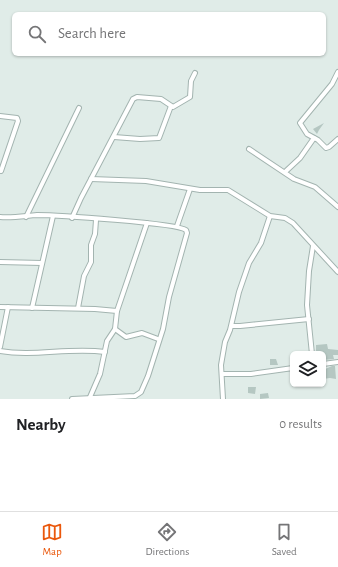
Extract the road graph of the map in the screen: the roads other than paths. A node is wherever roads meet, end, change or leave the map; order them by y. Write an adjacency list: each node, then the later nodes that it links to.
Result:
1 (338, 72): 7 (street)
2 (195, 73): 3 (street)
3 (171, 106): 6 (street); 6 (street)
4 (79, 108): 18 (street)
5 (0, 116): 10 (street)
6 (114, 137): 12 (street)
7 (314, 138): 8 (street); 11 (street)
8 (338, 139)
9 (249, 149): 11 (street)
10 (0, 172)
11 (285, 172): 14 (street)
12 (92, 179): 13 (street); 19 (street)
13 (190, 189): 16 (street); 22 (street)
14 (338, 207)
15 (52, 216): 18 (street); 19 (street); 25 (street)
16 (270, 216): 23 (street); 33 (street)
17 (0, 217): 18 (street)
18 (26, 217)
19 (72, 218): 20 (street)
20 (96, 220): 21 (street); 30 (street)
21 (147, 223): 22 (street); 31 (street)
22 (177, 226): 35 (street)
23 (313, 246): 26 (street); 32 (street)
24 (0, 262): 25 (street)
25 (42, 263): 29 (street)
26 (338, 272)
27 (0, 307): 28 (street)
28 (8, 308): 29 (street); 36 (street)
29 (32, 308): 30 (street)
30 (78, 308): 31 (street)
31 (117, 311): 34 (street)
32 (309, 319): 33 (street); 38 (street)
33 (232, 326): 43 (street)
34 (115, 329): 35 (street); 39 (street)
35 (158, 339): 44 (street)
36 (0, 347)
37 (0, 351): 39 (street)
38 (312, 351)
39 (105, 352): 44 (street)
40 (338, 362): 41 (street)
41 (326, 364)
42 (290, 368): 43 (street)
43 (222, 374): 46 (street)
44 (90, 397): 45 (street)
45 (72, 399)
46 (223, 399)

